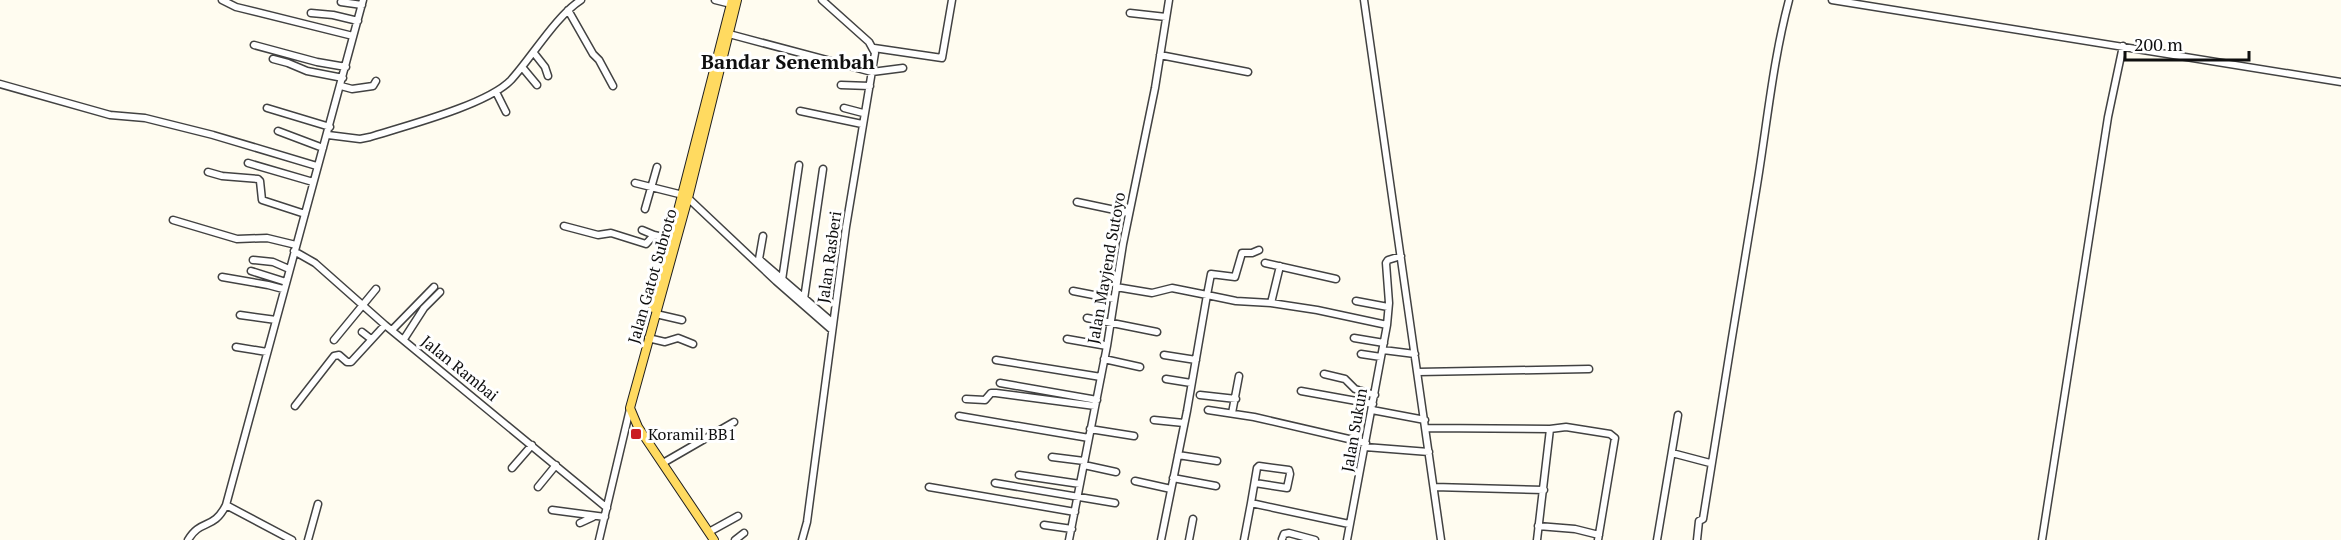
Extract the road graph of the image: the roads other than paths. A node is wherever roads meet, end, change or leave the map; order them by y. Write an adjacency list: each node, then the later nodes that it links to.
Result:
1 (222, 0): 19 (street)
2 (580, 0): 13 (street)
3 (716, 0): 10 (street)
4 (822, 0): 22 (street)
5 (952, 0): 22 (street)
6 (1168, 0): 16 (street, Jalan Mayjend Sutoyo)
7 (1364, 0): 74 (street)
8 (1789, 0): 166 (street)
9 (1832, 0): 21 (street)
10 (733, 1): 18 (main road, Jalan Gatot Subroto); 61 (main road)
11 (341, 2): 12 (street)
12 (363, 3): 17 (street)
13 (568, 10): 23 (street); 38 (street)
14 (311, 13): 17 (street)
15 (1130, 13): 16 (street)
16 (1166, 17): 24 (street, Jalan Mayjend Sutoyo)
17 (358, 21): 19 (street)
18 (729, 34): 29 (street); 61 (main road, Jalan Gatot Subroto)
19 (354, 36): 26 (street)
20 (254, 45): 26 (street)
21 (2123, 46): 34 (street); 221 (street)
22 (874, 48): 29 (street, Jalan Rasberi)
23 (534, 53): 27 (street); 31 (street)
24 (1160, 55): 30 (street); 64 (street, Jalan Mayjend Sutoyo)
25 (273, 59): 32 (street)
26 (346, 67): 32 (street)
27 (522, 67): 36 (street); 41 (street)
28 (903, 68): 29 (street)
29 (872, 72): 40 (street, Jalan Rasberi)
30 (1248, 72)
31 (548, 76)
32 (343, 78): 37 (street)
33 (376, 81): 37 (street)
34 (2341, 82)
35 (0, 84): 54 (street)
36 (537, 85)
37 (341, 86): 48 (street)
38 (613, 86)
39 (841, 86): 40 (street)
40 (870, 87): 46 (street, Jalan Rasberi)
41 (496, 92): 45 (street); 50 (street)
42 (267, 108): 48 (street)
43 (844, 108): 46 (street)
44 (800, 111): 47 (street)
45 (506, 112)
46 (863, 113): 47 (street, Jalan Rasberi)
47 (862, 124): 105 (street, Jalan Rasberi)
48 (330, 127): 50 (street)
49 (278, 131): 51 (street)
50 (328, 135): 51 (street)
51 (323, 148): 54 (street)
52 (248, 163): 58 (street)
53 (799, 165): 82 (street)
54 (317, 166): 58 (street)
55 (657, 167): 60 (street)
56 (823, 169): 91 (street)
57 (208, 172): 65 (street)
58 (313, 182): 65 (street)
59 (635, 183): 60 (street)
60 (652, 188): 61 (street); 63 (street)
61 (685, 197): 71 (main road); 97 (main road, Jalan Gatot Subroto); 105 (street)
62 (1077, 202): 64 (street)
63 (645, 209)
64 (1129, 213): 85 (street, Jalan Mayjend Sutoyo)
65 (305, 214): 72 (street)
66 (173, 220): 72 (street, Jalan Rambai)
67 (564, 226): 69 (street)
68 (642, 230): 69 (street)
69 (654, 235): 71 (street)
70 (763, 236): 82 (street)
71 (671, 239): 109 (main road)
72 (295, 248): 78 (street); 95 (street, Jalan Rambai)
73 (1259, 250): 90 (street)
74 (1401, 256): 96 (street, Jalan Sukun); 121 (street)
75 (253, 260): 78 (street)
76 (1265, 262): 77 (street)
77 (1280, 266): 81 (street); 94 (street)
78 (290, 269): 83 (street)
79 (251, 271): 83 (street)
80 (222, 278): 86 (street)
81 (1336, 279)
82 (782, 280): 91 (street)
83 (286, 282): 86 (street)
84 (434, 287): 106 (street)
85 (1116, 287): 90 (street); 92 (street, Jalan Mayjend Sutoyo)
86 (283, 289): 101 (street)
87 (376, 289): 95 (street)
88 (1073, 291): 92 (street)
89 (440, 292): 112 (street)
90 (1207, 295): 94 (street); 125 (street)
91 (804, 299): 105 (street)
92 (1114, 299): 102 (street, Jalan Mayjend Sutoyo)
93 (1356, 301): 96 (street)
94 (1270, 303): 104 (street)
95 (362, 305): 103 (street, Jalan Rambai); 114 (street)
96 (1388, 307): 104 (street, Jalan Sukun)
97 (656, 314): 100 (street); 109 (main road, Jalan Gatot Subroto)
98 (240, 315): 101 (street)
99 (1087, 318): 102 (street)
100 (682, 320)
101 (276, 321): 119 (street)
102 (1110, 322): 108 (street); 116 (street, Jalan Mayjend Sutoyo)
103 (386, 325): 106 (street, Jalan Rambai); 111 (street)
104 (1387, 325): 118 (street, Jalan Sukun)
105 (833, 327): 210 (street, Jalan Rasberi)
106 (392, 330): 112 (street, Jalan Rambai)
107 (362, 332): 111 (street)
108 (1157, 332)
109 (649, 337): 115 (street); 143 (main road, Jalan Gatot Subroto)
110 (1354, 338): 118 (street)
111 (371, 339): 141 (street)
112 (404, 339): 157 (street, Jalan Rambai)
113 (1066, 339): 116 (street)
114 (334, 340)
115 (693, 344)
116 (1107, 346): 123 (street, Jalan Mayjend Sutoyo)
117 (236, 347): 119 (street)
118 (1383, 350): 120 (street); 121 (street); 137 (street, Jalan Sukun)
119 (267, 352): 186 (street)
120 (1361, 354)
121 (1415, 354): 128 (street)
122 (1164, 355): 125 (street)
123 (1104, 359): 126 (street); 131 (street, Jalan Mayjend Sutoyo)
124 (996, 360): 131 (street)
125 (1196, 360): 134 (street)
126 (1140, 367)
127 (1589, 369): 128 (street)
128 (1418, 372): 149 (street)
129 (1324, 374): 137 (street)
130 (1239, 376): 139 (street)
131 (1101, 377): 140 (street, Jalan Mayjend Sutoyo)
132 (1166, 379): 134 (street)
133 (1000, 383): 140 (street)
134 (1191, 383): 151 (street)
135 (1301, 391): 142 (street)
136 (1200, 395): 139 (street)
137 (1374, 395): 142 (street, Jalan Sukun)
138 (966, 399): 140 (street)
139 (1236, 399): 145 (street)
140 (1096, 403): 153 (street, Jalan Mayjend Sutoyo)
141 (295, 406)
142 (1372, 407): 149 (street); 158 (street, Jalan Sukun)
143 (630, 408): 164 (main road); 187 (street)
144 (1208, 410): 145 (street)
145 (1232, 413): 158 (street)
146 (1678, 415): 160 (street)
147 (958, 417): 156 (street)
148 (1154, 420): 151 (street)
149 (1425, 420): 152 (street)
150 (734, 422): 164 (street)
151 (1184, 423): 161 (street)
152 (1426, 428): 154 (street); 159 (street)
153 (1090, 429): 155 (street); 156 (street, Jalan Mayjend Sutoyo)
154 (1550, 429): 181 (street); 201 (street)
155 (1134, 436)
156 (1089, 438): 165 (street, Jalan Mayjend Sutoyo)
157 (532, 445): 167 (street, Jalan Rambai); 168 (street)
158 (1365, 445): 159 (street); 195 (street, Jalan Sukun)
159 (1429, 452): 179 (street)
160 (1672, 453): 166 (street); 219 (street)
161 (1178, 455): 163 (street); 171 (street)
162 (1052, 457): 165 (street)
163 (1217, 461)
164 (663, 463): 199 (main road)
165 (1084, 463): 169 (street); 175 (street, Jalan Mayjend Sutoyo)
166 (1710, 463): 220 (street)
167 (556, 465): 177 (street); 187 (street, Jalan Rambai)
168 (512, 468)
169 (1116, 472)
170 (1019, 475): 175 (street)
171 (1173, 478): 176 (street); 180 (street)
172 (1135, 481): 180 (street)
173 (995, 483): 182 (street)
174 (1255, 483): 174 (street); 183 (street)
175 (1080, 484): 182 (street, Jalan Mayjend Sutoyo)
176 (1216, 486)
177 (538, 487)
178 (929, 487): 189 (street)
179 (1434, 487): 181 (street); 217 (street)
180 (1171, 489): 212 (street)
181 (1544, 490): 197 (street)
182 (1078, 495): 184 (street); 189 (street, Jalan Mayjend Sutoyo)
183 (1251, 502): 195 (street); 214 (street)
184 (1114, 503)
185 (318, 504): 206 (street)
186 (226, 505): 204 (street); 205 (street)
187 (607, 508): 192 (street)
188 (552, 510): 190 (street)
189 (1074, 512): 198 (street, Jalan Mayjend Sutoyo)
190 (593, 516): 192 (street); 194 (street)
191 (738, 516): 199 (street)
192 (605, 517): 207 (street)
193 (1193, 519): 213 (street)
194 (580, 523)
195 (1349, 524): 216 (street, Jalan Sukun)
196 (1044, 525): 198 (street)
197 (1538, 526): 201 (street); 218 (street)
198 (1072, 529): 211 (street, Jalan Mayjend Sutoyo)
199 (709, 532): 208 (main road)
200 (744, 533): 209 (street)
201 (1599, 538)
202 (1282, 539): 203 (street)
203 (1307, 539): 215 (street)
204 (188, 540)
205 (292, 540)
206 (308, 540)
207 (599, 540)
208 (714, 540)
209 (735, 540)
210 (802, 540)
211 (1069, 540)
212 (1161, 540)
213 (1189, 540)
214 (1244, 540)
215 (1315, 540)
216 (1348, 540)
217 (1441, 540)
218 (1537, 540)
219 (1658, 540)
220 (1697, 540)
221 (2042, 540)

